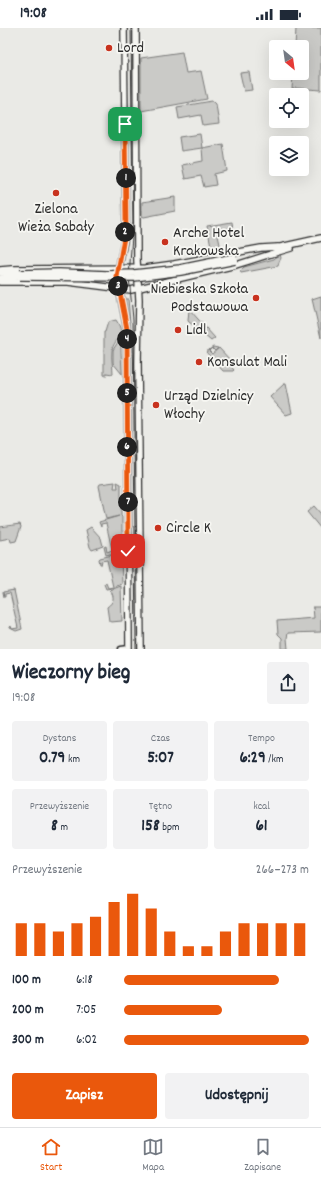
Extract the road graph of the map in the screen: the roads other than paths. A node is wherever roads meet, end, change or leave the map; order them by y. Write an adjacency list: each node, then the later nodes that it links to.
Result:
1 (124, 28): 8 (main road)
2 (136, 28): 9 (main road)
3 (321, 238): 5 (main road)
4 (321, 242): 6 (main road)
5 (278, 247): 7 (main road); 9 (main road)
6 (274, 253): 7 (main road); 16 (main road)
7 (235, 259): 12 (main road, bridge)
8 (118, 268): 9 (main road); 10 (main road); 15 (main road)
9 (138, 268): 16 (main road)
10 (0, 270)
11 (0, 273): 12 (main road)
12 (20, 275): 13 (main road)
13 (0, 278)
14 (0, 282): 15 (main road)
15 (119, 288): 16 (main road); 17 (main road)
16 (139, 288): 20 (main road)
17 (129, 648): 18 (street); 19 (main road)
18 (121, 649)
19 (136, 649)
20 (141, 649)

